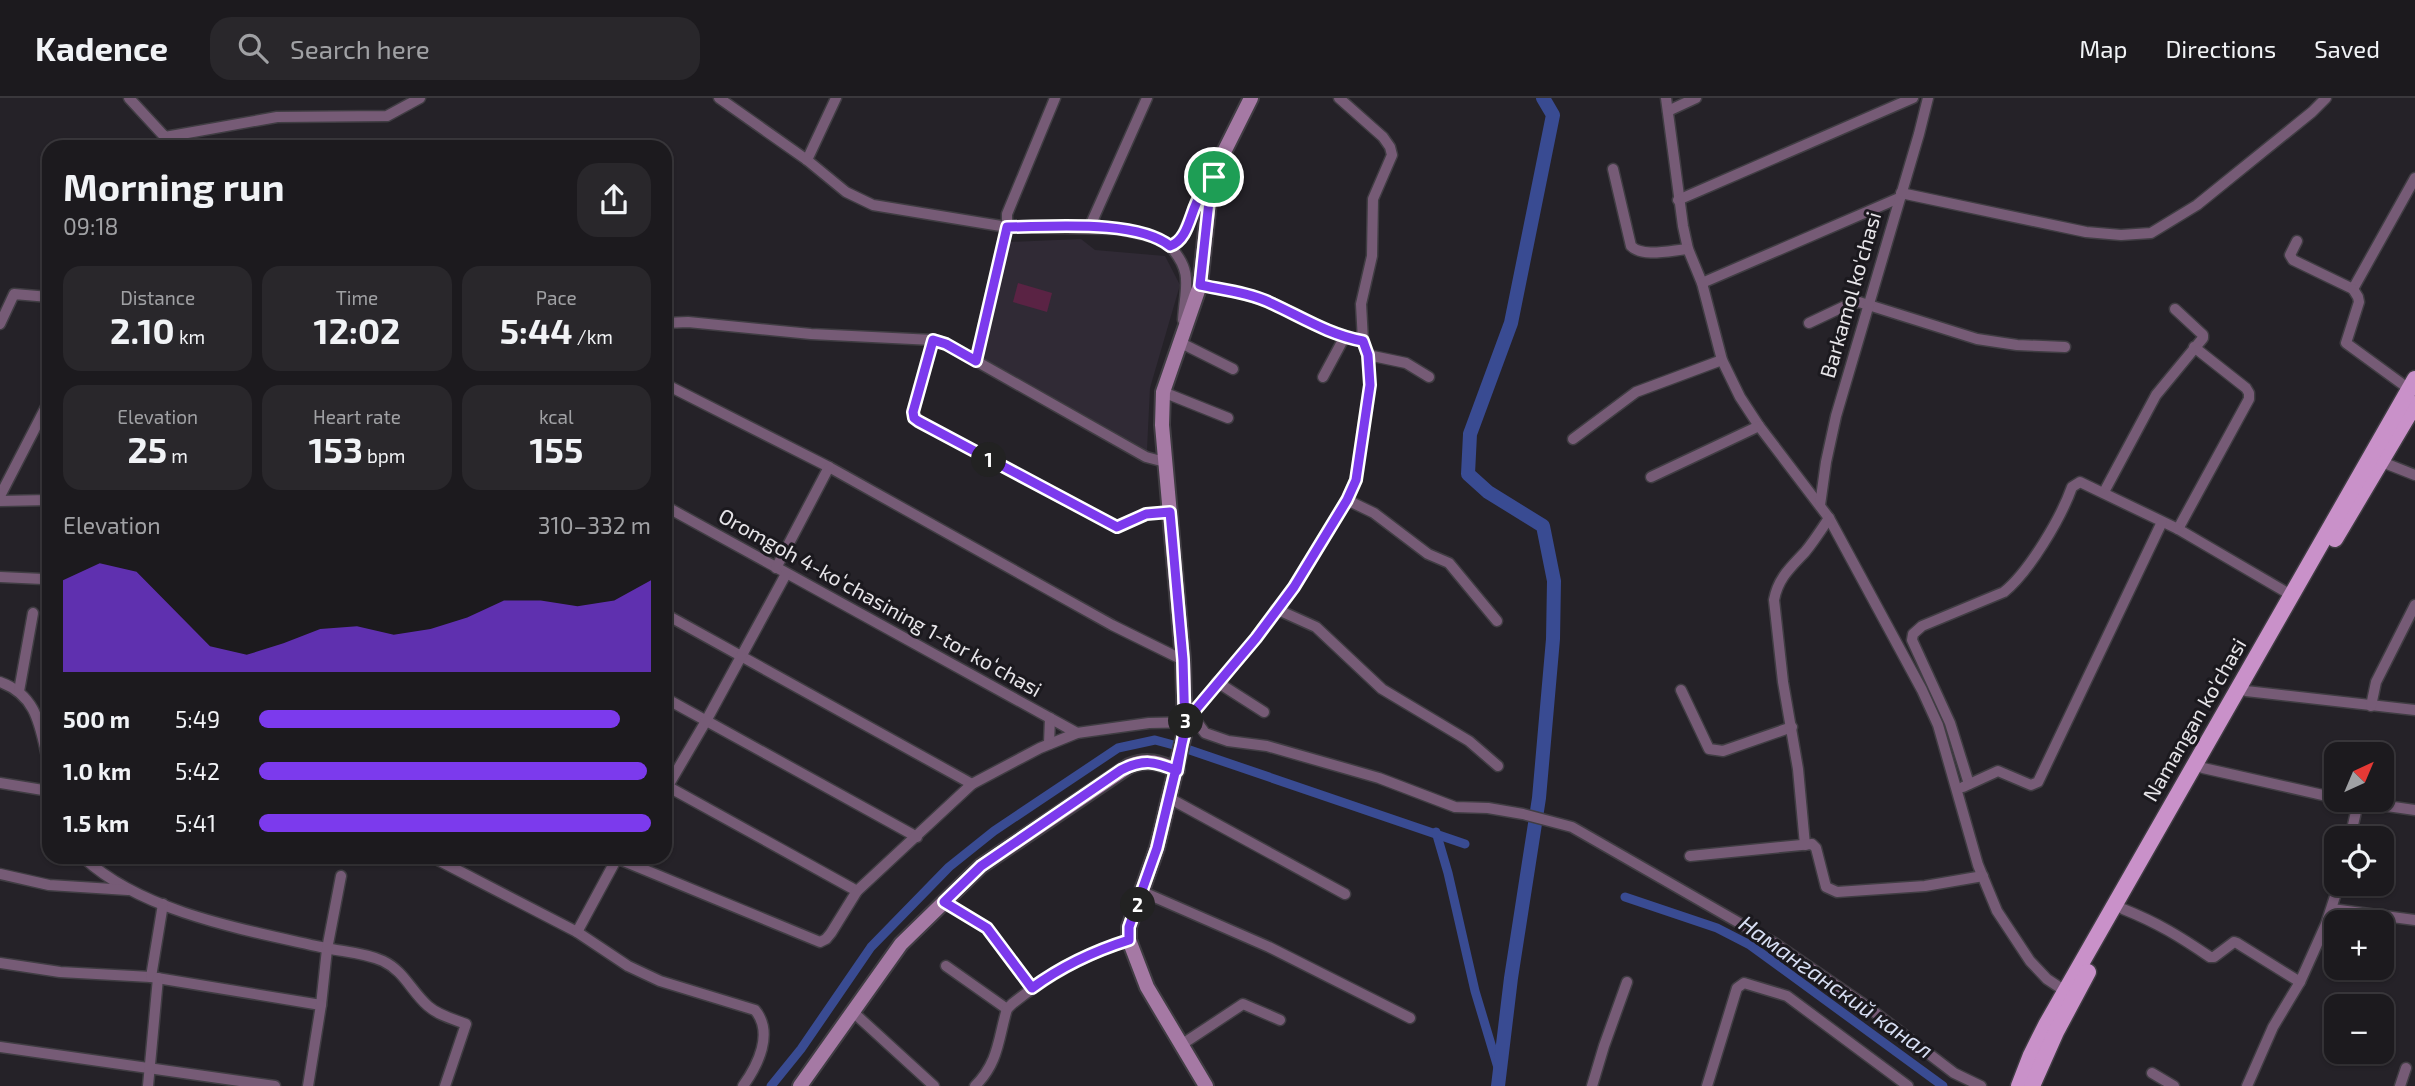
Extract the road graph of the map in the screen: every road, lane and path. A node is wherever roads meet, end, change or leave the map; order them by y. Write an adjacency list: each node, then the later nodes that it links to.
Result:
1 (129, 98): 2 (street)
2 (420, 98)
3 (719, 98): 15 (street)
4 (745, 98): 15 (street)
5 (836, 98): 17 (street)
6 (1055, 98): 24 (street)
7 (1147, 98): 23 (street)
8 (1251, 98): 19 (main road)
9 (1339, 98): 40 (street)
10 (1666, 98): 16 (street)
11 (1696, 98): 16 (street)
12 (1913, 98): 22 (street)
13 (1928, 98): 21 (street, Barkamol ko'chasi)
14 (2326, 98): 21 (street)
15 (740, 110): 17 (street)
16 (1668, 111): 22 (street)
17 (807, 160): 24 (street)
18 (1613, 169): 27 (street)
19 (1214, 177): 26 (street); 29 (main road)
20 (2415, 178): 30 (street)
21 (1900, 196): 28 (street); 32 (street, Barkamol ko'chasi)
22 (1678, 200): 27 (street)
23 (1090, 226): 24 (street); 26 (street)
24 (1007, 227): 45 (street)
25 (2297, 241): 30 (street)
26 (1170, 246): 37 (street)
27 (1688, 248): 28 (street)
28 (1702, 283): 44 (street)
29 (1200, 285): 37 (main road); 38 (street)
30 (2353, 289): 50 (street)
31 (42, 296): 36 (street)
32 (1869, 305): 35 (street); 41 (street); 67 (street, Barkamol ko'chasi)
33 (2175, 309): 42 (street)
34 (672, 323): 39 (street)
35 (1809, 323)
36 (0, 324)
37 (1181, 337): 46 (street); 51 (main road)
38 (1345, 338): 40 (street); 47 (street)
39 (933, 340): 45 (street); 69 (street)
40 (1363, 341): 43 (street)
41 (2066, 347)
42 (2194, 347): 62 (street); 72 (street)
43 (1368, 355): 48 (street); 65 (street)
44 (1722, 360): 55 (street); 56 (street)
45 (976, 361): 57 (street)
46 (1233, 369)
47 (1323, 377)
48 (1429, 377)
49 (672, 388): 59 (street)
50 (2413, 391): 54 (main road, Namangan ko'chasi); 77 (main road, Namangan ko'chasi)
51 (1163, 392): 53 (street); 57 (main road)
52 (42, 414): 63 (street)
53 (1228, 418)
54 (2410, 424): 58 (main road, Namangan ko'chasi)
55 (1759, 426): 61 (street); 67 (street)
56 (1573, 439)
57 (1165, 462): 69 (main road)
58 (2382, 462): 60 (street); 89 (main road, Namangan ko'chasi)
59 (829, 467): 73 (street); 84 (street)
60 (2415, 475)
61 (1650, 477)
62 (2104, 492): 71 (street); 106 (street)
63 (0, 495)
64 (42, 500): 66 (street)
65 (1347, 500): 79 (street); 82 (street)
66 (0, 501)
67 (1820, 505): 70 (street)
68 (672, 510): 73 (street, Oromgoh 4-koʻchasining 1-tor koʻchasi)
69 (1170, 512): 84 (main road)
70 (1829, 519): 97 (street); 109 (street)
71 (2162, 522): 72 (street); 106 (street)
72 (2178, 529): 77 (street)
73 (776, 568): 74 (street, Oromgoh 4-koʻchasining 1-tor koʻchasi)
74 (786, 574): 83 (street); 94 (street, Oromgoh 4-koʻchasining 1-tor koʻchasi)
75 (0, 577): 76 (street)
76 (42, 579)
77 (2291, 595): 144 (main road, Namangan ko'chasi)
78 (2415, 605): 90 (street)
79 (1276, 609): 86 (street); 102 (street)
80 (33, 613): 88 (street)
81 (672, 618): 83 (street)
82 (1497, 621)
83 (741, 657): 95 (street); 107 (street)
84 (1183, 660): 96 (main road)
85 (0, 682): 88 (street)
86 (1217, 682): 93 (street); 96 (street)
87 (1681, 690): 97 (street)
88 (19, 691): 99 (street)
89 (2246, 691): 90 (street); 103 (main road, Namangan ko'chasi)
90 (2372, 699): 92 (street)
91 (672, 702): 95 (street)
92 (2415, 710)
93 (1264, 712)
94 (1050, 718): 98 (street, Oromgoh 4-koʻchasining 1-tor koʻchasi); 100 (street)
95 (706, 721): 104 (street); 115 (street)
96 (1185, 726): 98 (street); 101 (main road); 167 (street)
97 (1792, 727): 116 (street)
98 (1077, 733): 100 (street)
99 (42, 741)
100 (1049, 744): 107 (street)
101 (1179, 765): 112 (main road); 130 (main road)
102 (1498, 766)
103 (2203, 768): 111 (street); 132 (main road, Namangan ko'chasi)
104 (672, 778)
105 (0, 783): 108 (street)
106 (1969, 784): 109 (street)
107 (972, 785): 115 (street)
108 (42, 790)
109 (1958, 790): 124 (street)
110 (672, 791): 126 (street)
111 (2324, 795)
112 (1169, 798): 127 (main road); 128 (street)
113 (2394, 807): 114 (street)
114 (2415, 810)
115 (917, 837): 126 (street)
116 (1804, 845): 117 (street); 124 (street)
117 (1690, 856)
118 (91, 864): 125 (street)
119 (446, 864): 135 (street)
120 (618, 864): 135 (street)
121 (633, 864): 126 (street)
122 (0, 874): 125 (street)
123 (341, 876): 137 (street)
124 (1983, 876): 144 (street)
125 (131, 890): 131 (street)
126 (857, 891)
127 (1143, 892): 136 (main road); 148 (street)
128 (1345, 894)
129 (2336, 896): 133 (street)
130 (944, 902): 143 (street); 147 (main road)
131 (163, 904): 137 (street); 140 (street)
132 (2123, 909): 142 (street); 144 (main road, Namangan ko'chasi)
133 (2332, 909): 134 (street); 142 (street)
134 (2415, 920)
135 (577, 932): 160 (street)
136 (1129, 940): 143 (street); 150 (main road)
137 (327, 948): 145 (street); 159 (street)
138 (0, 963): 140 (street)
139 (946, 966): 146 (street)
140 (154, 978): 145 (street); 152 (street)
141 (1628, 982): 164 (street)
142 (2300, 982): 171 (street)
143 (1032, 988): 146 (street)
144 (2070, 994): 168 (main road, Namangan ko'chasi); 169 (main road, Namangan ko'chasi)
145 (321, 1005): 158 (street)
146 (1007, 1009): 163 (street)
147 (853, 1012): 161 (main road); 162 (street)
148 (1410, 1018)
149 (1280, 1020): 150 (street)
150 (1181, 1045): 155 (main road)
151 (0, 1047): 152 (street)
152 (150, 1067): 156 (street); 157 (street)
153 (2406, 1068): 172 (street)
154 (2152, 1073): 170 (street)
155 (1201, 1084)
156 (148, 1086)
157 (275, 1086)
158 (308, 1086)
159 (445, 1086)
160 (743, 1086)
161 (800, 1086)
162 (934, 1086)
163 (975, 1086)
164 (1592, 1086)
165 (1707, 1086): 166 (street)
166 (1908, 1086)
167 (1981, 1086)
168 (2019, 1086)
169 (2032, 1086)
170 (2174, 1086)
171 (2247, 1086)
172 (2400, 1086)

